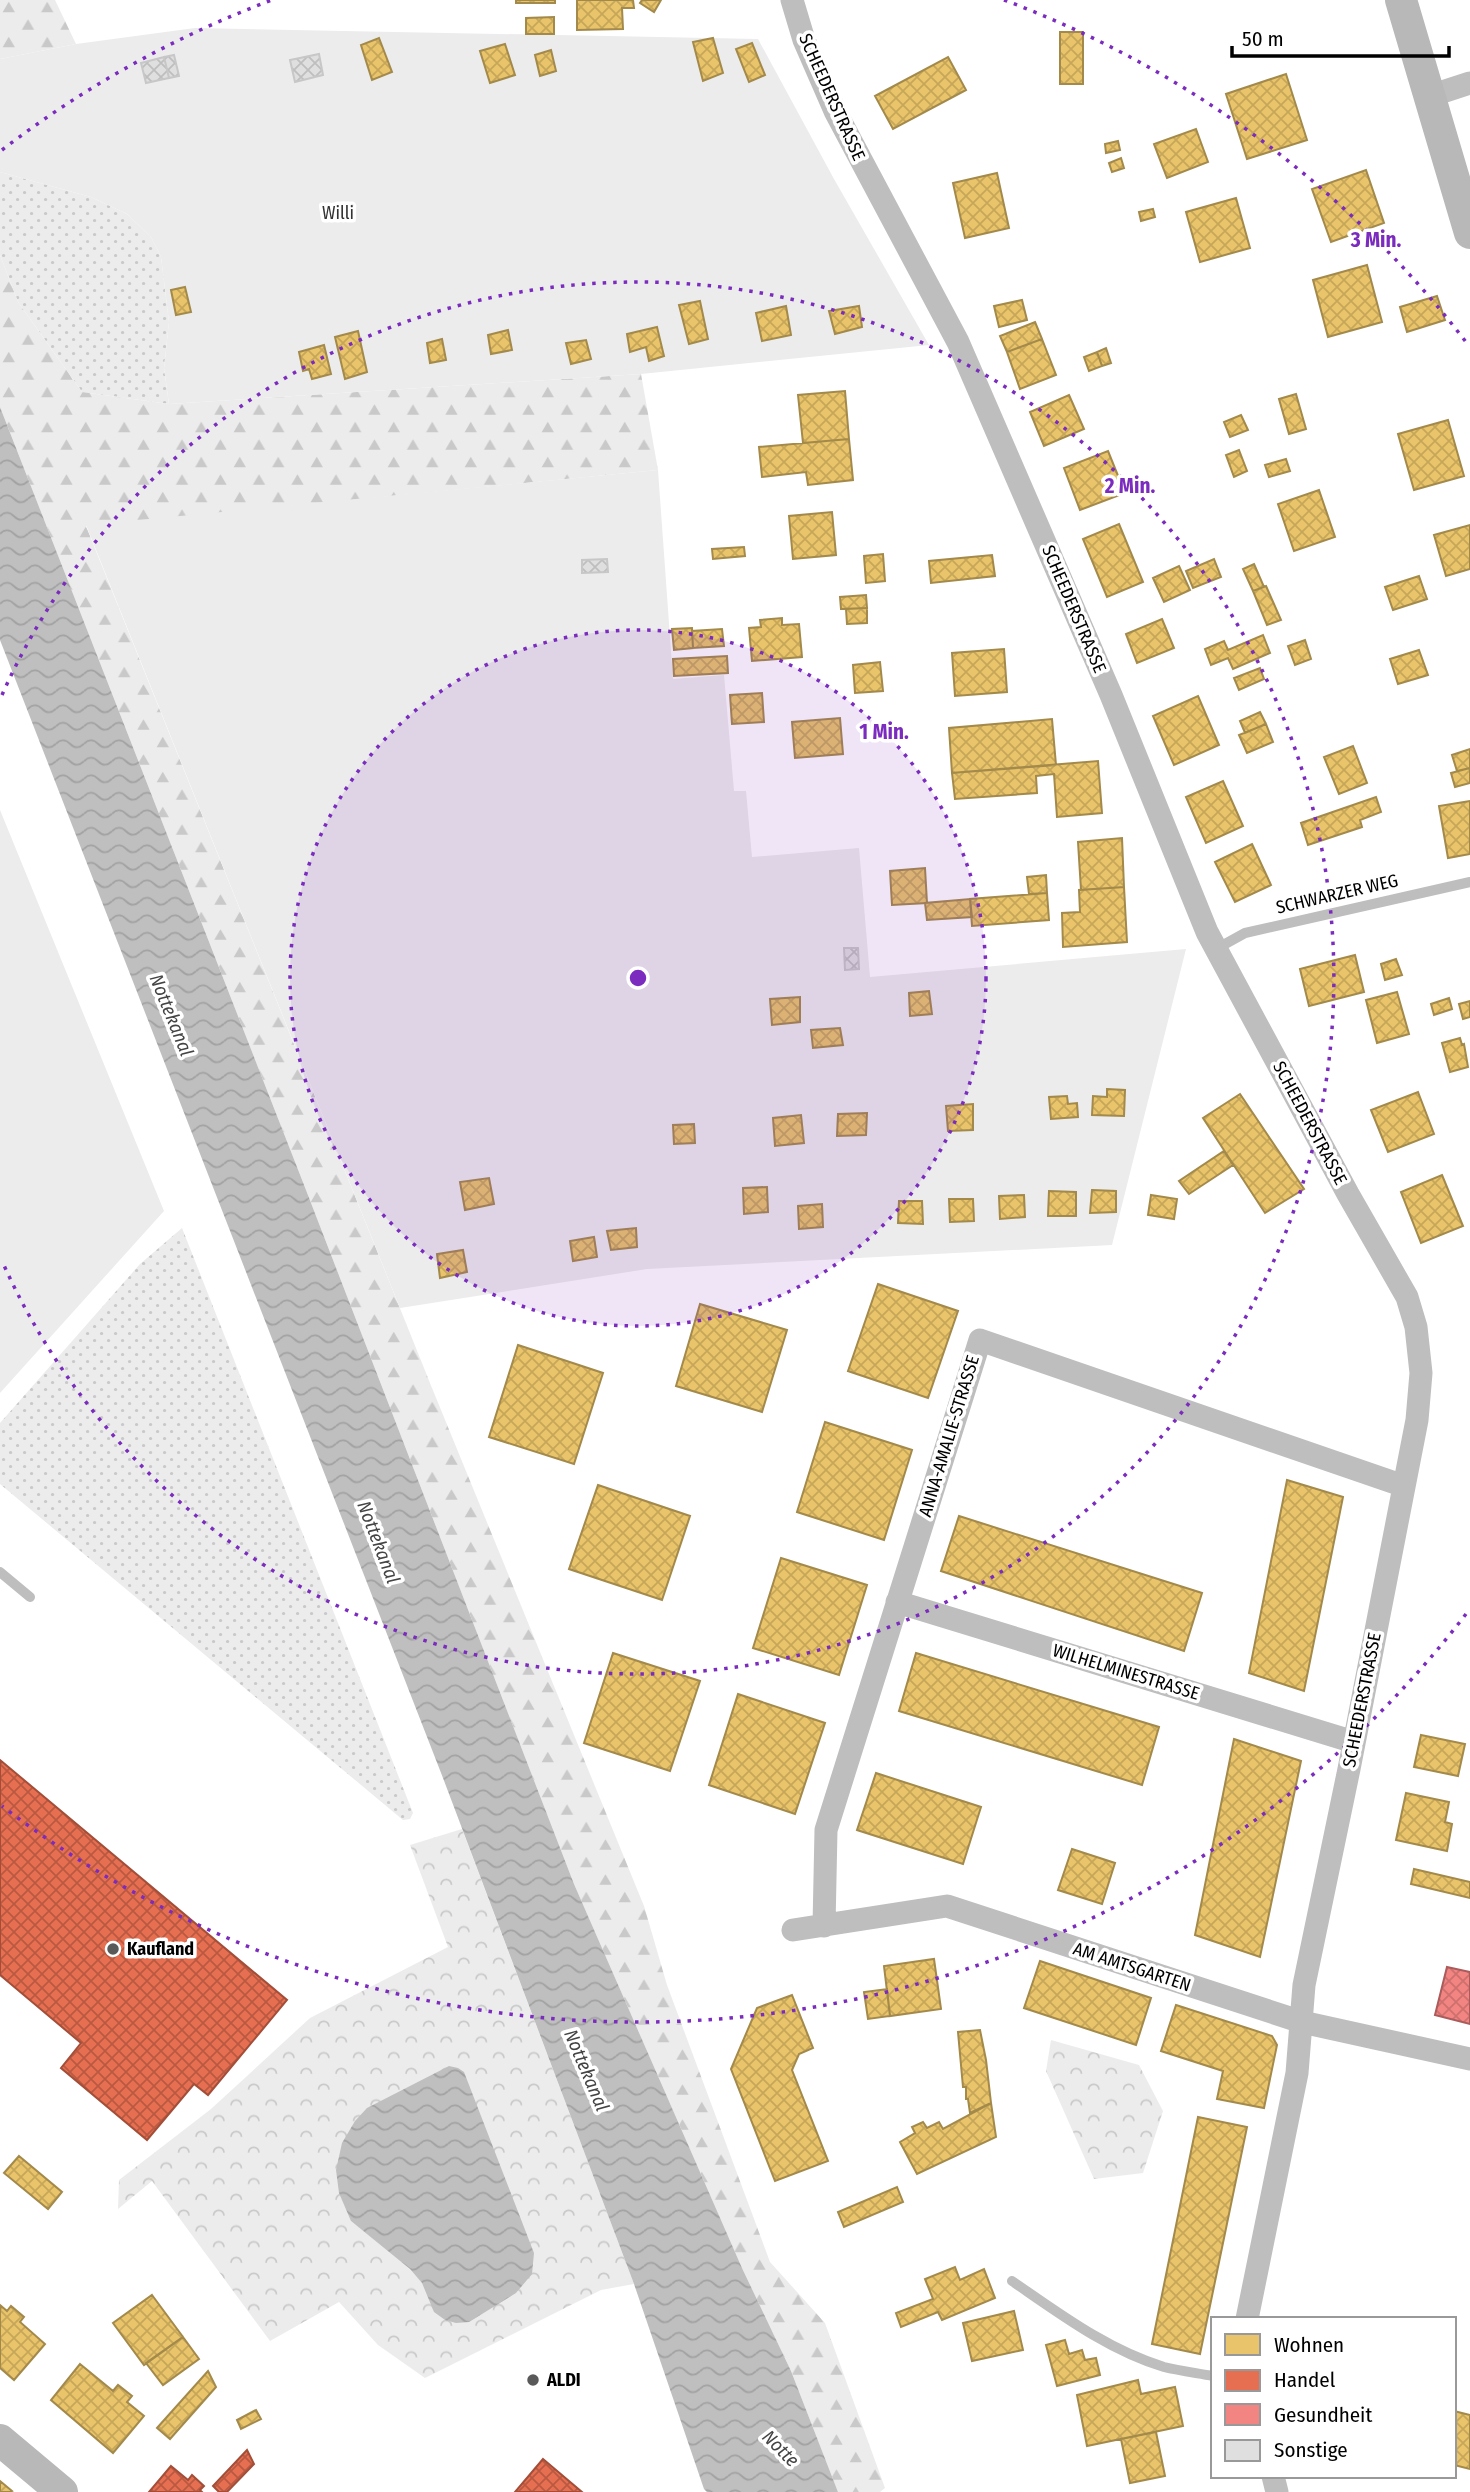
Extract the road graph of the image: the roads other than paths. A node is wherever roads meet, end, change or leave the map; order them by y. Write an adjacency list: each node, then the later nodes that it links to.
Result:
1 (792, 0): 7 (street, SCHEEDERSTRASSE)
2 (1401, 0): 4 (main road)
3 (1470, 83): 4 (street)
4 (1430, 96): 5 (main road)
5 (1470, 233)
6 (1470, 882): 7 (lane, SCHWARZER WEG)
7 (1216, 949): 8 (street, SCHEEDERSTRASSE)
8 (1404, 1486): 11 (street, ANNA-AMALIE-STRASSE); 12 (street, SCHEEDERSTRASSE)
9 (0, 1573): 10 (lane)
10 (30, 1597)
11 (897, 1602): 12 (street, WILHELMINESTRASSE); 13 (street, ANNA-AMALIE-STRASSE)
12 (1354, 1742): 15 (street, SCHEEDERSTRASSE)
13 (824, 1926): 14 (street, AM AMTSGARTEN); 15 (street, AM AMTSGARTEN)
14 (793, 1930)
15 (1302, 2022): 16 (street, AM AMTSGARTEN); 18 (street, SCHEEDERSTRASSE)
16 (1470, 2059)
17 (1012, 2281): 19 (lane)
18 (1247, 2317)
19 (1211, 2376)
20 (0, 2440): 21 (main road)
21 (62, 2492)

